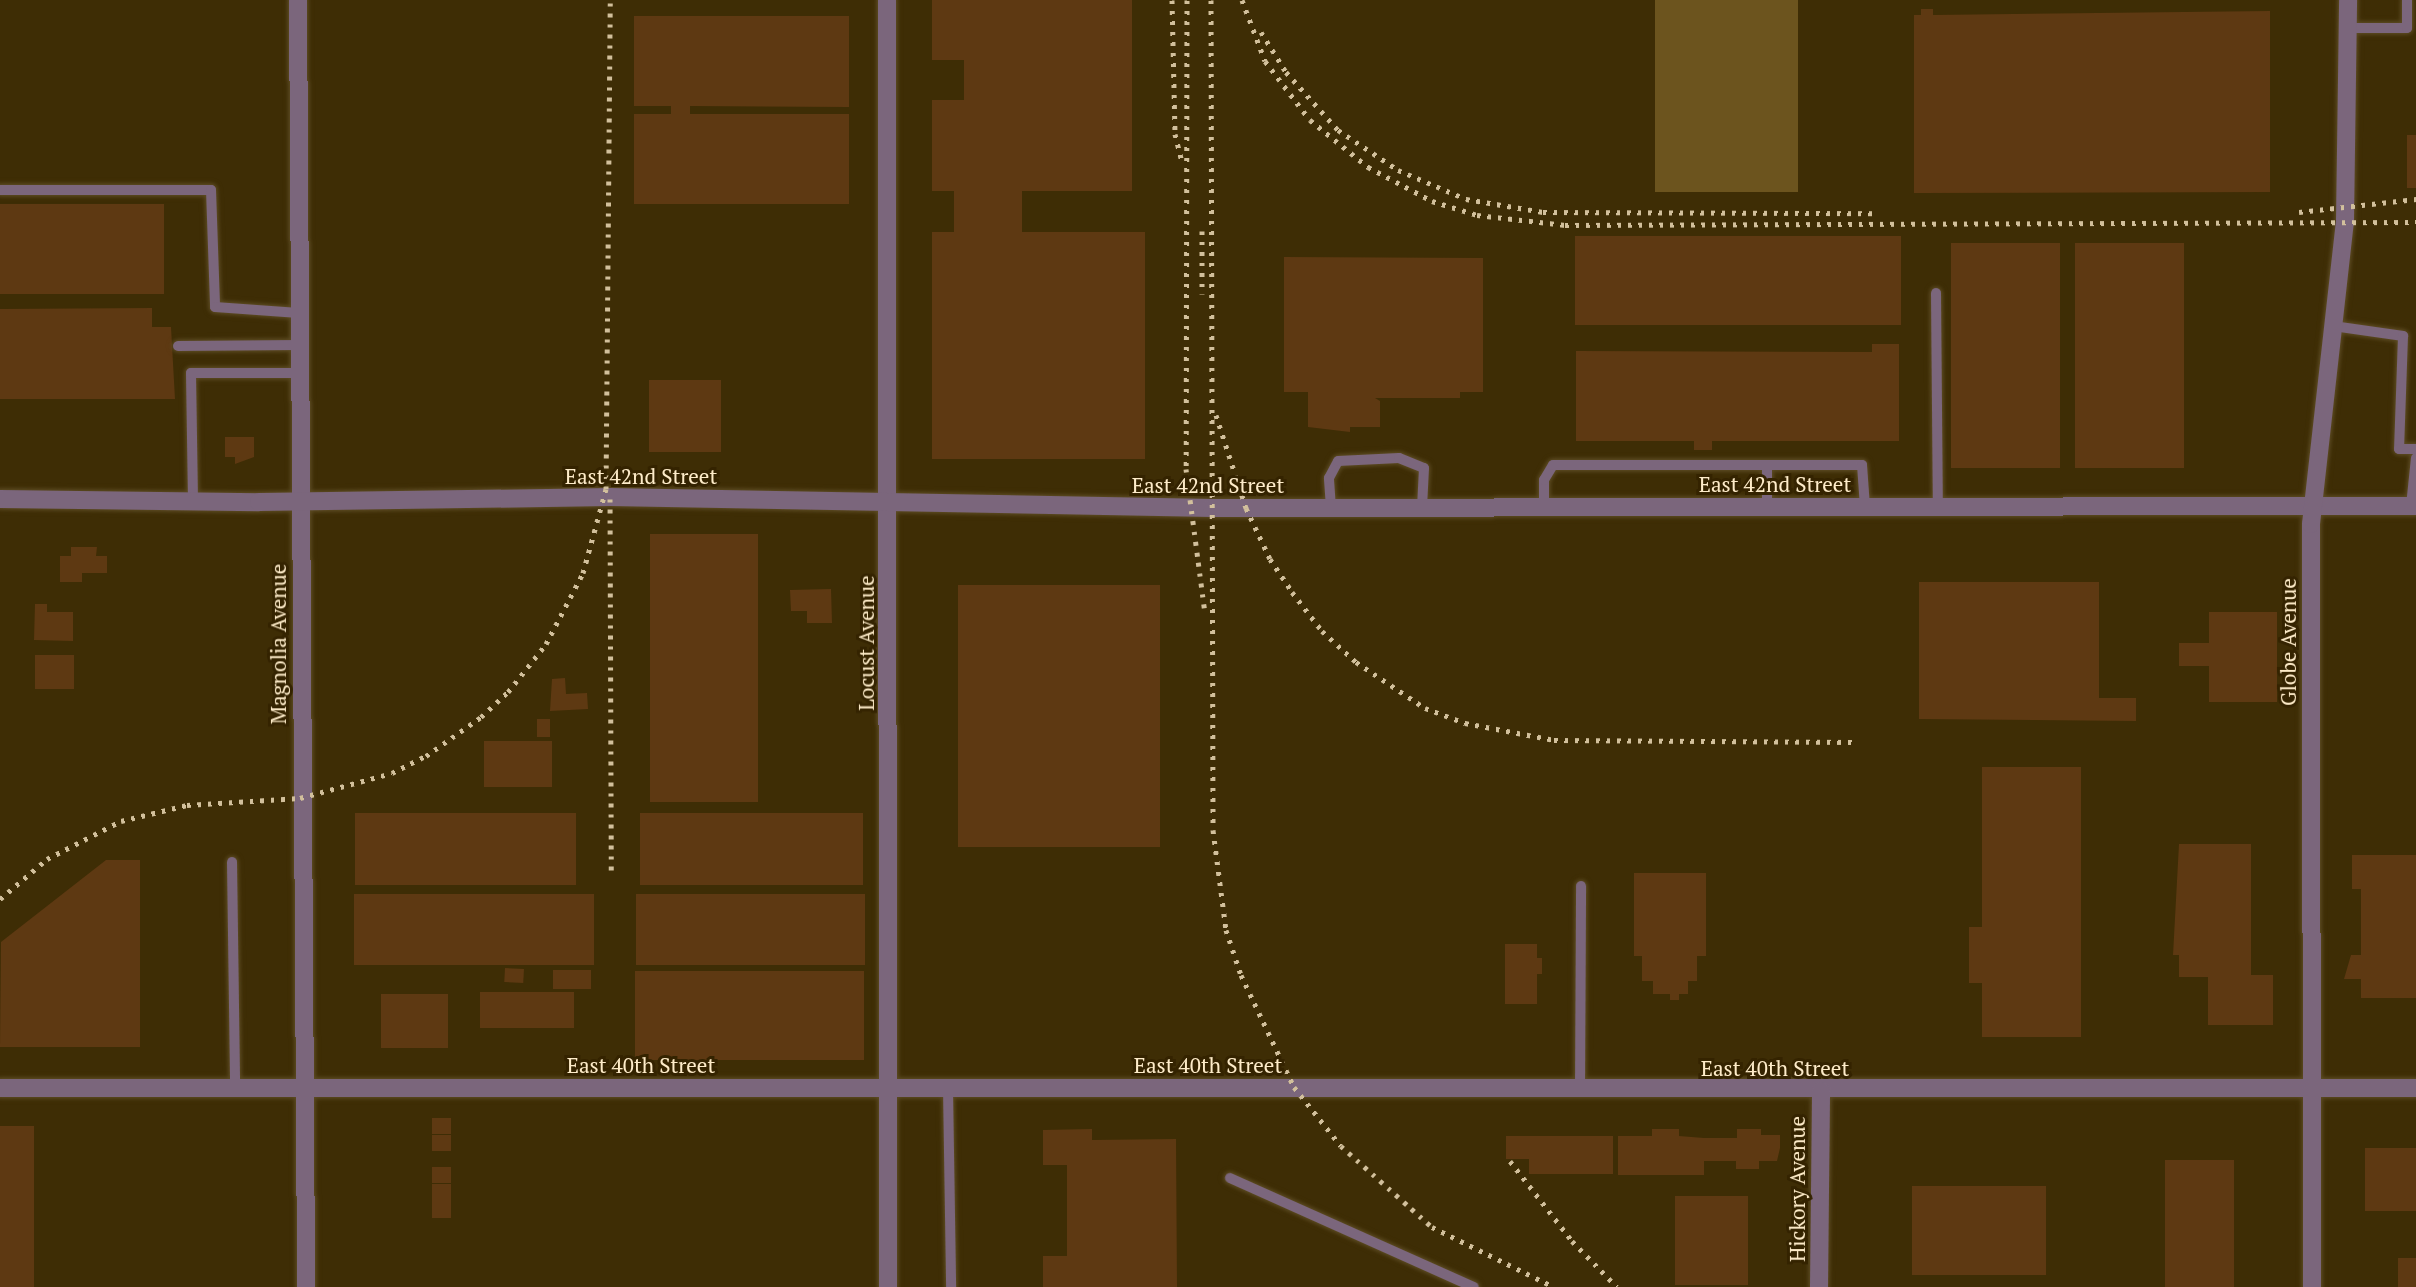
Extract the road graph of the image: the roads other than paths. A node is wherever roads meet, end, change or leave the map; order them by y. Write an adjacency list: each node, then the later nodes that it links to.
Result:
1 (298, 0): 8 (street, Magnolia Avenue)
2 (887, 0): 19 (street, Locust Avenue)
3 (2348, 0): 5 (street, Globe Avenue)
4 (2407, 0): 5 (lane)
5 (2348, 27): 9 (street, Globe Avenue)
6 (0, 190): 8 (lane)
7 (1936, 293): 24 (lane)
8 (299, 313): 10 (street, Magnolia Avenue)
9 (2333, 326): 13 (lane); 20 (street, Globe Avenue)
10 (299, 345): 11 (lane); 12 (street, Magnolia Avenue)
11 (178, 346)
12 (299, 373): 17 (lane); 18 (street, Magnolia Avenue)
13 (2416, 449)
14 (2416, 458): 21 (lane)
15 (1767, 465): 22 (lane); 23 (lane); 27 (lane)
16 (0, 499): 17 (street, East 42nd Street)
17 (193, 501): 18 (street, East 42nd Street)
18 (299, 501): 19 (street, East 42nd Street); 36 (street, Magnolia Avenue)
19 (889, 505): 25 (street, East 42nd Street); 31 (street, Locust Avenue)
20 (2312, 506): 21 (street, East 42nd Street); 24 (street, East 42nd Street); 33 (street, Globe Avenue)
21 (2414, 506)
22 (1767, 507): 23 (street, East 42nd Street); 27 (street, East 42nd Street)
23 (1865, 507): 24 (street, East 42nd Street)
24 (1938, 507)
25 (1331, 508): 26 (street, East 42nd Street); 26 (lane)
26 (1422, 508): 27 (street, East 42nd Street)
27 (1544, 508)
28 (232, 862): 35 (lane)
29 (1581, 886): 37 (lane)
30 (0, 1088): 35 (street, East 40th Street)
31 (888, 1088): 32 (street, East 40th Street); 36 (street, East 40th Street); 41 (street, Locust Avenue)
32 (948, 1088): 37 (street, East 40th Street); 42 (lane)
33 (2313, 1088): 34 (street, East 40th Street); 38 (street, East 40th Street); 45 (street, Globe Avenue)
34 (2416, 1088)
35 (235, 1089): 36 (street, East 40th Street)
36 (301, 1089): 40 (street, Magnolia Avenue)
37 (1580, 1091): 38 (street, East 40th Street)
38 (1821, 1091): 44 (street, Hickory Avenue)
39 (1230, 1178): 43 (lane)
40 (306, 1287)
41 (888, 1287)
42 (951, 1287)
43 (1474, 1287)
44 (1819, 1287)
45 (2312, 1287)

